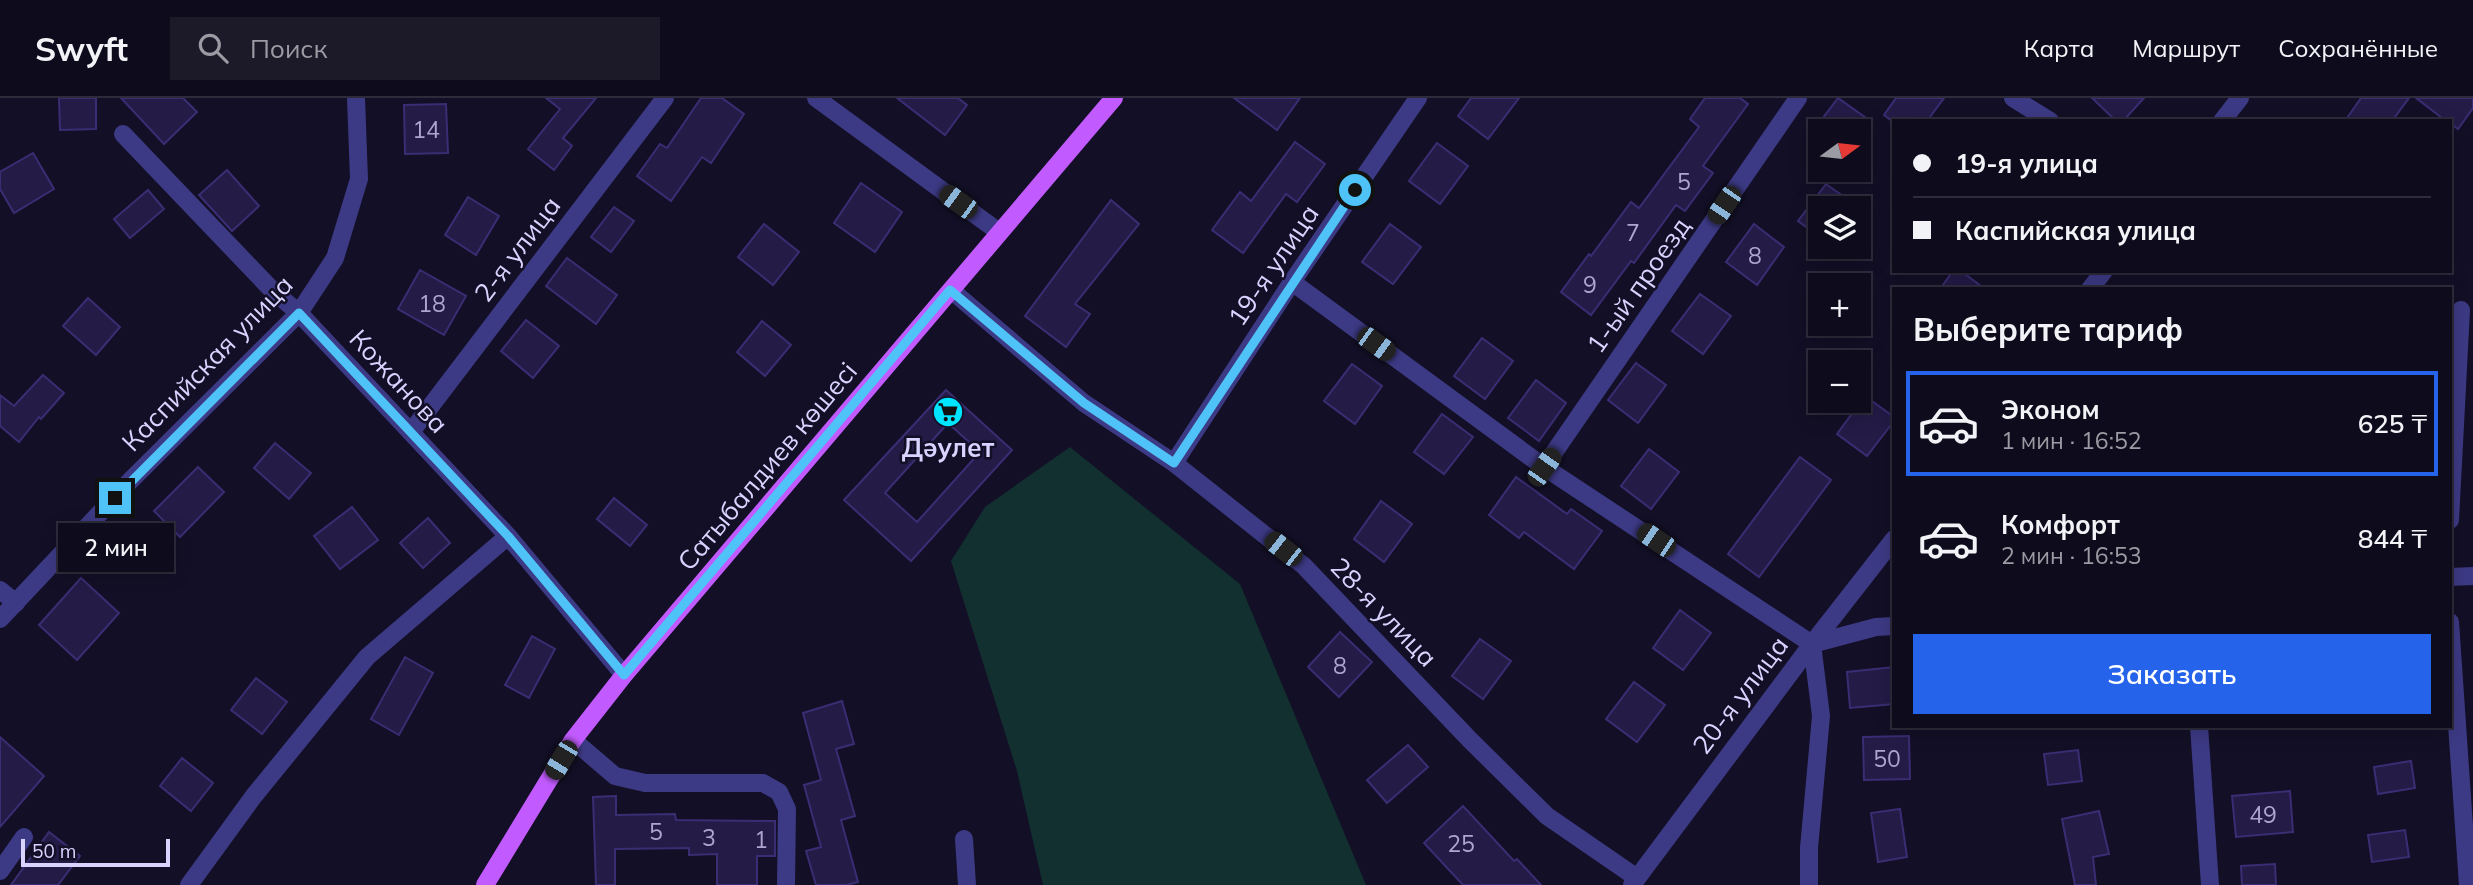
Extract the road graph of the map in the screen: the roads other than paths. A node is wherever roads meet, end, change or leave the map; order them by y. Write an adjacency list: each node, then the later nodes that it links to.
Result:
1 (356, 98): 18 (street, Каспийская улица)
2 (665, 98): 19 (street, 2-я улица)
3 (816, 98): 12 (street)
4 (1114, 98): 12 (main road, Сатыбалдиев көшесі)
5 (1418, 98): 14 (street, 19-я улица)
6 (1798, 98): 21 (street, 1-ый проезд)
7 (2013, 98): 9 (street)
8 (2240, 98): 10 (street)
9 (2047, 119)
10 (2224, 119)
11 (123, 134): 18 (street, Кожанова)
12 (999, 232): 16 (main road, Сатыбалдиев көшесі)
13 (2102, 273): 15 (street)
14 (1292, 282): 20 (street, 19-я улица); 21 (street)
15 (2092, 287)
16 (950, 290): 20 (street, 28-я улица); 33 (main road, Сатыбалдиев көшесі)
17 (2461, 310): 22 (street)
18 (299, 313): 19 (street, Кожанова); 28 (street, Каспийская улица)
19 (411, 432): 23 (street, Кожанова)
20 (1174, 463): 39 (street, 28-я улица)
21 (1544, 467): 31 (street)
22 (2452, 482)
23 (508, 536): 33 (street, Кожанова); 40 (street)
24 (1892, 542): 31 (street, 20-я улица)
25 (2473, 576): 26 (street)
26 (2452, 577)
27 (0, 590): 28 (street)
28 (16, 603): 29 (street, Каспийская улица)
29 (0, 619)
30 (1892, 626): 31 (street)
31 (1812, 643): 39 (street, 20-я улица); 44 (street)
32 (2452, 651): 46 (street)
33 (624, 675): 35 (main road, Сатыбалдиев көшесі)
34 (2199, 728): 45 (street)
35 (573, 740): 41 (main road, Сатыбалдиев көшесі); 42 (street)
36 (24, 837): 38 (street)
37 (964, 839): 43 (street)
38 (0, 870)
39 (1635, 882)
40 (189, 885)
41 (485, 885)
42 (786, 885)
43 (967, 885)
44 (1809, 885)
45 (2210, 885)
46 (2468, 885)

